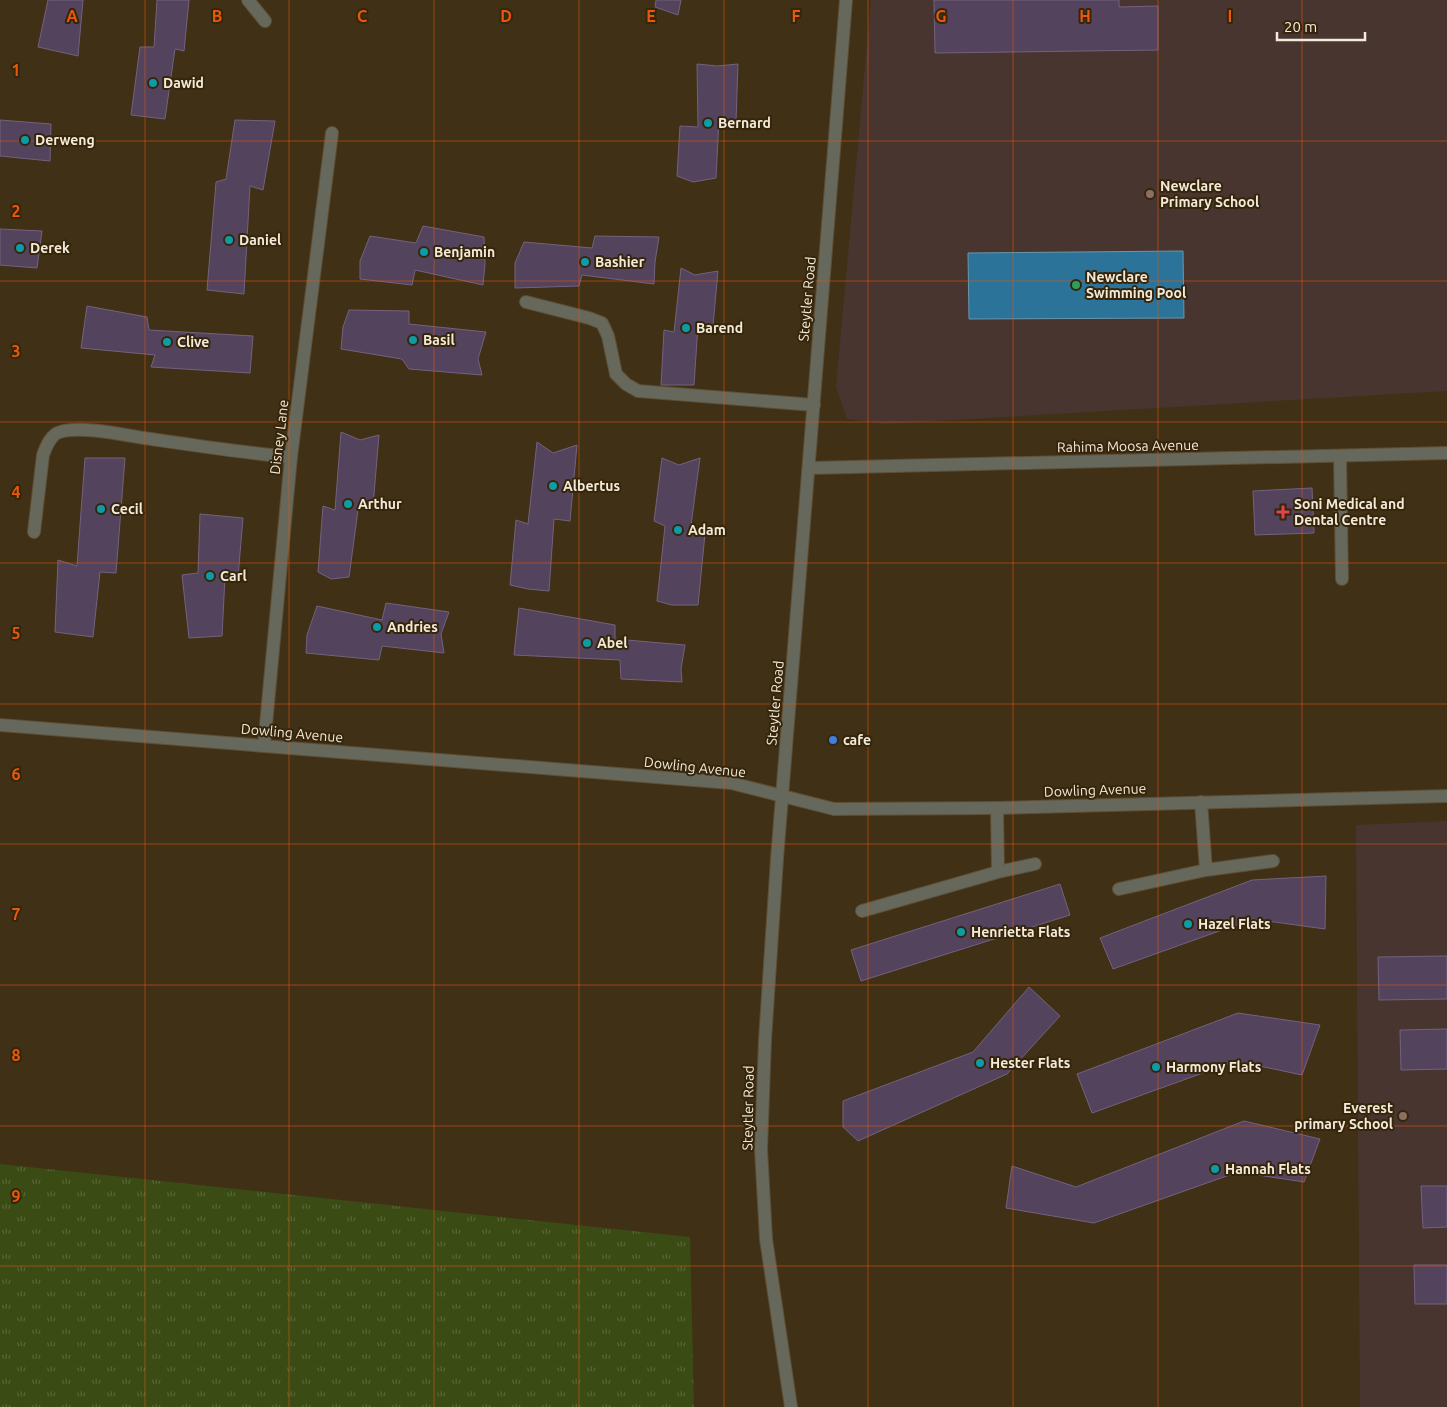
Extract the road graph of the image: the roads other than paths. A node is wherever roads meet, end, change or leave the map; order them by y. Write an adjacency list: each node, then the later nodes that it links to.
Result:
1 (248, 0): 3 (street)
2 (846, 0): 6 (street, Steytler Road)
3 (265, 21)
4 (332, 133): 9 (street, Disney Lane)
5 (526, 302): 6 (street)
6 (814, 405): 10 (street, Steytler Road)
7 (1447, 453): 8 (street, Rahima Moosa Avenue)
8 (1340, 456): 10 (street, Rahima Moosa Avenue); 12 (street)
9 (291, 457): 11 (street); 14 (street, Disney Lane)
10 (810, 468): 15 (street, Steytler Road)
11 (34, 532)
12 (1342, 579)
13 (0, 725): 14 (street, Dowling Avenue)
14 (264, 746): 15 (street, Dowling Avenue)
15 (783, 796): 18 (street, Dowling Avenue); 25 (street, Steytler Road)
16 (1447, 796): 17 (street, Dowling Avenue)
17 (1201, 802): 18 (street, Dowling Avenue); 21 (street)
18 (997, 808): 22 (street)
19 (1273, 861): 21 (street)
20 (1035, 864): 22 (street)
21 (1206, 870): 23 (street)
22 (998, 872): 24 (street)
23 (1119, 890)
24 (862, 911)
25 (791, 1407)

